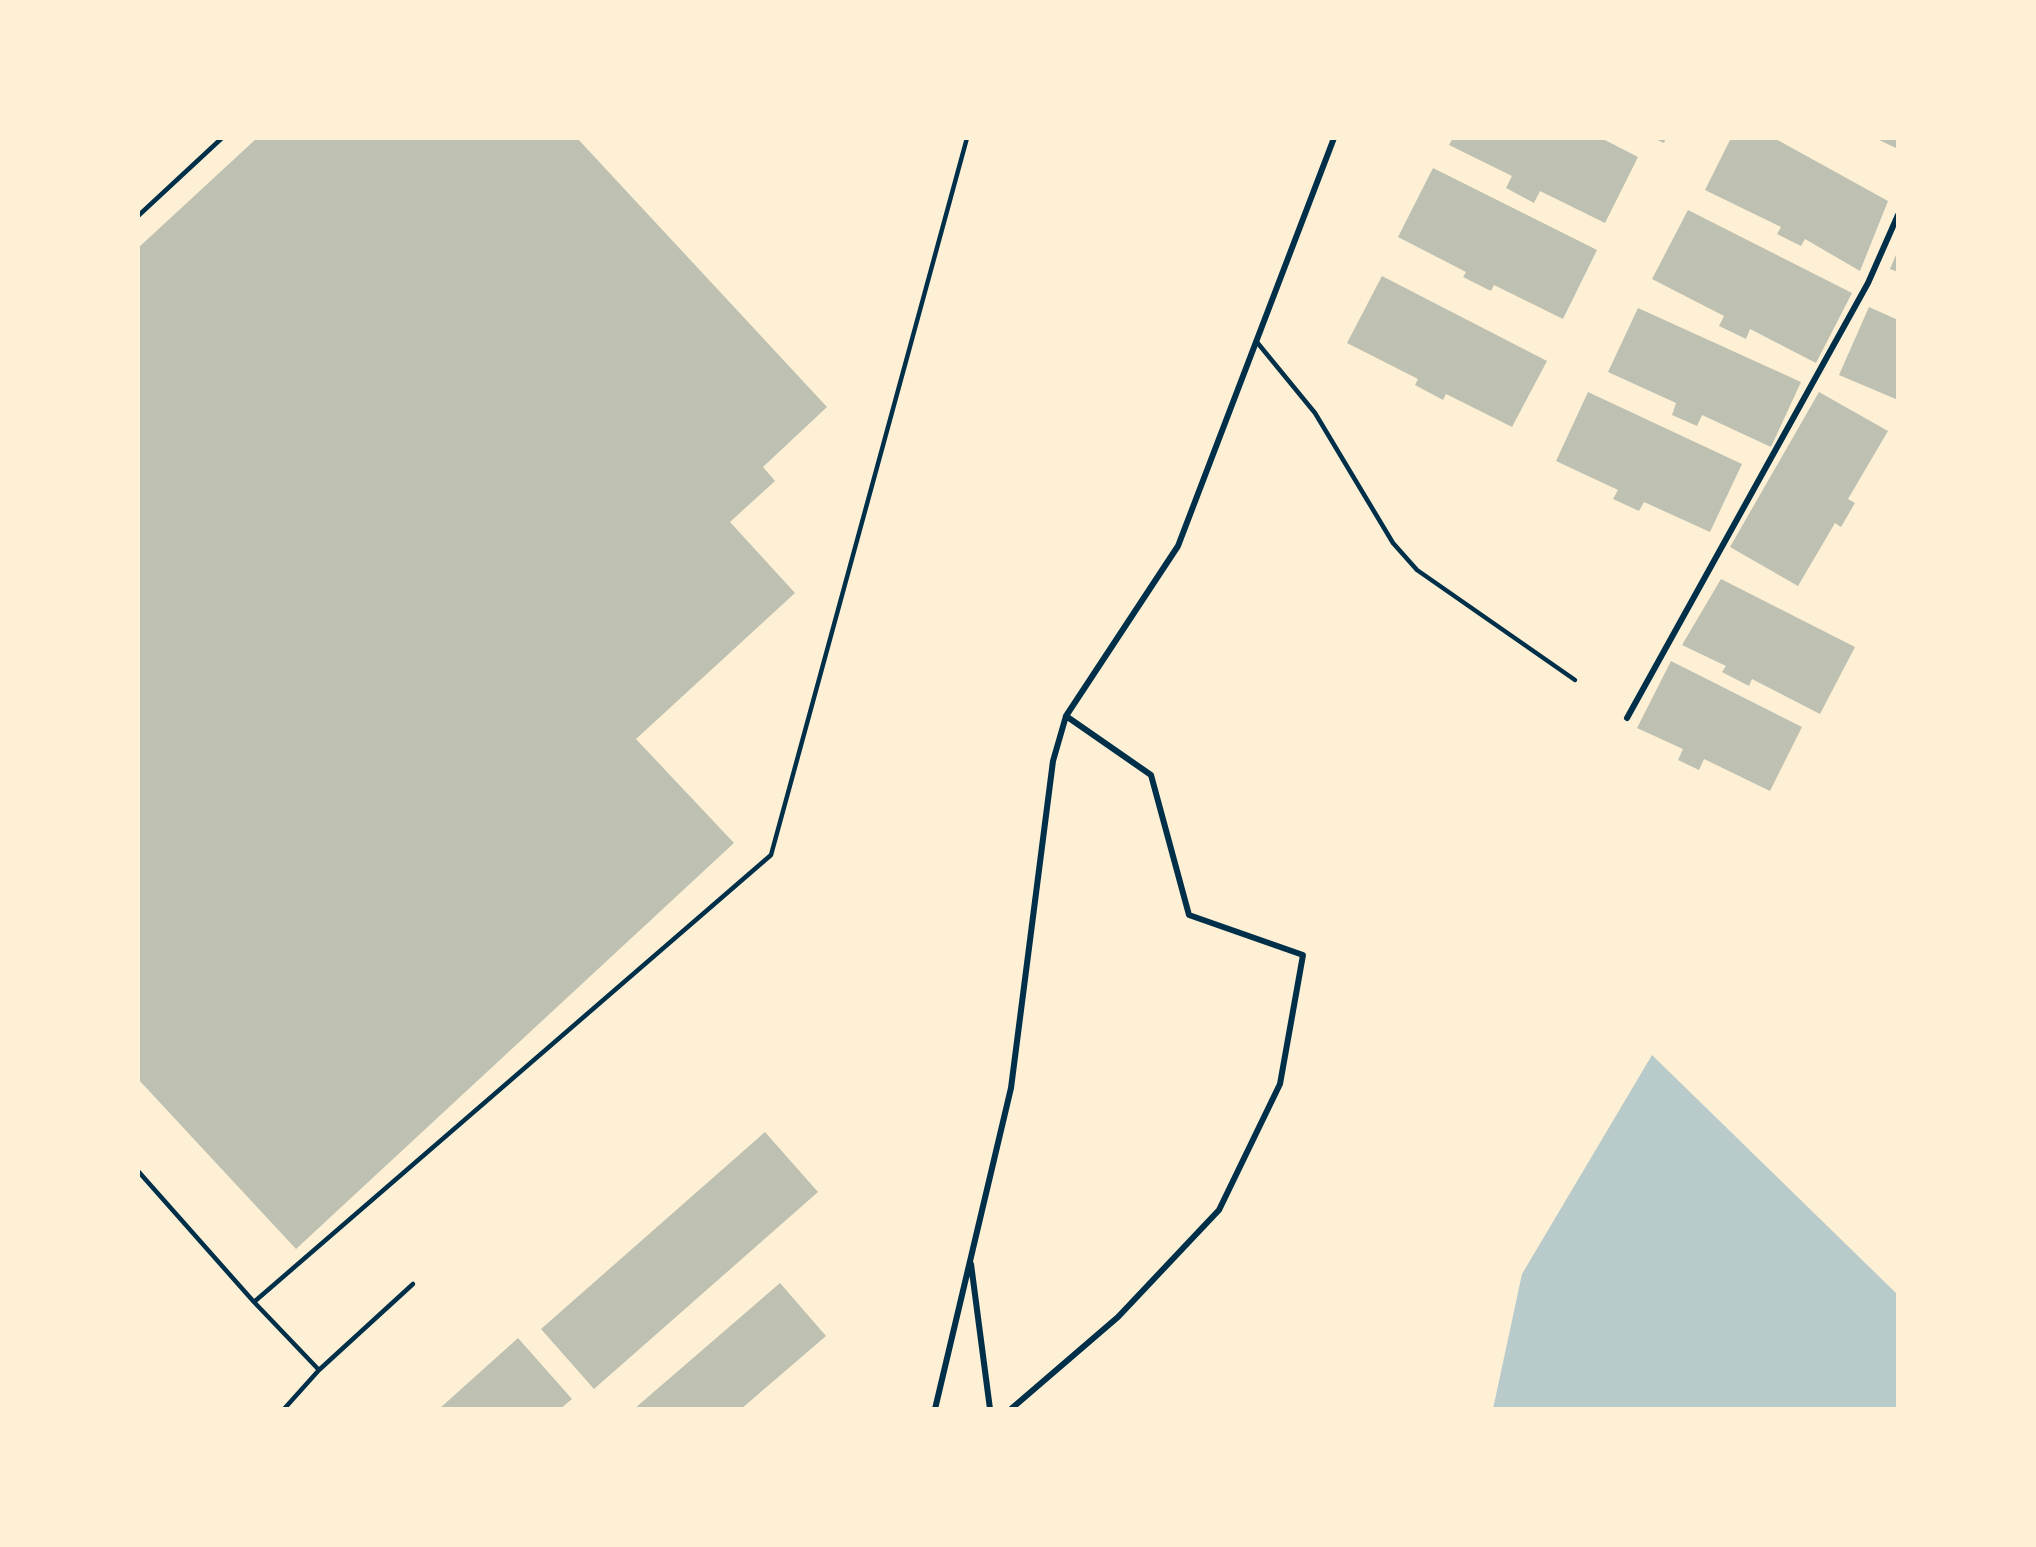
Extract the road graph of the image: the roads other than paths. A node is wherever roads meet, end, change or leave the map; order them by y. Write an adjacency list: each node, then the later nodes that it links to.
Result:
1 (222, 138): 5 (lane)
2 (967, 138): 13 (lane)
3 (1334, 138): 6 (street)
4 (1898, 215): 9 (street)
5 (138, 216)
6 (1256, 341): 7 (lane); 8 (street)
7 (1575, 680)
8 (1066, 716): 11 (street); 18 (street)
9 (1628, 718)
10 (138, 1171): 13 (lane)
11 (970, 1260): 16 (street); 17 (street)
12 (413, 1284): 14 (lane)
13 (254, 1302): 14 (lane)
14 (319, 1370): 15 (lane)
15 (284, 1409)
16 (934, 1409)
17 (990, 1409)
18 (1011, 1409)

